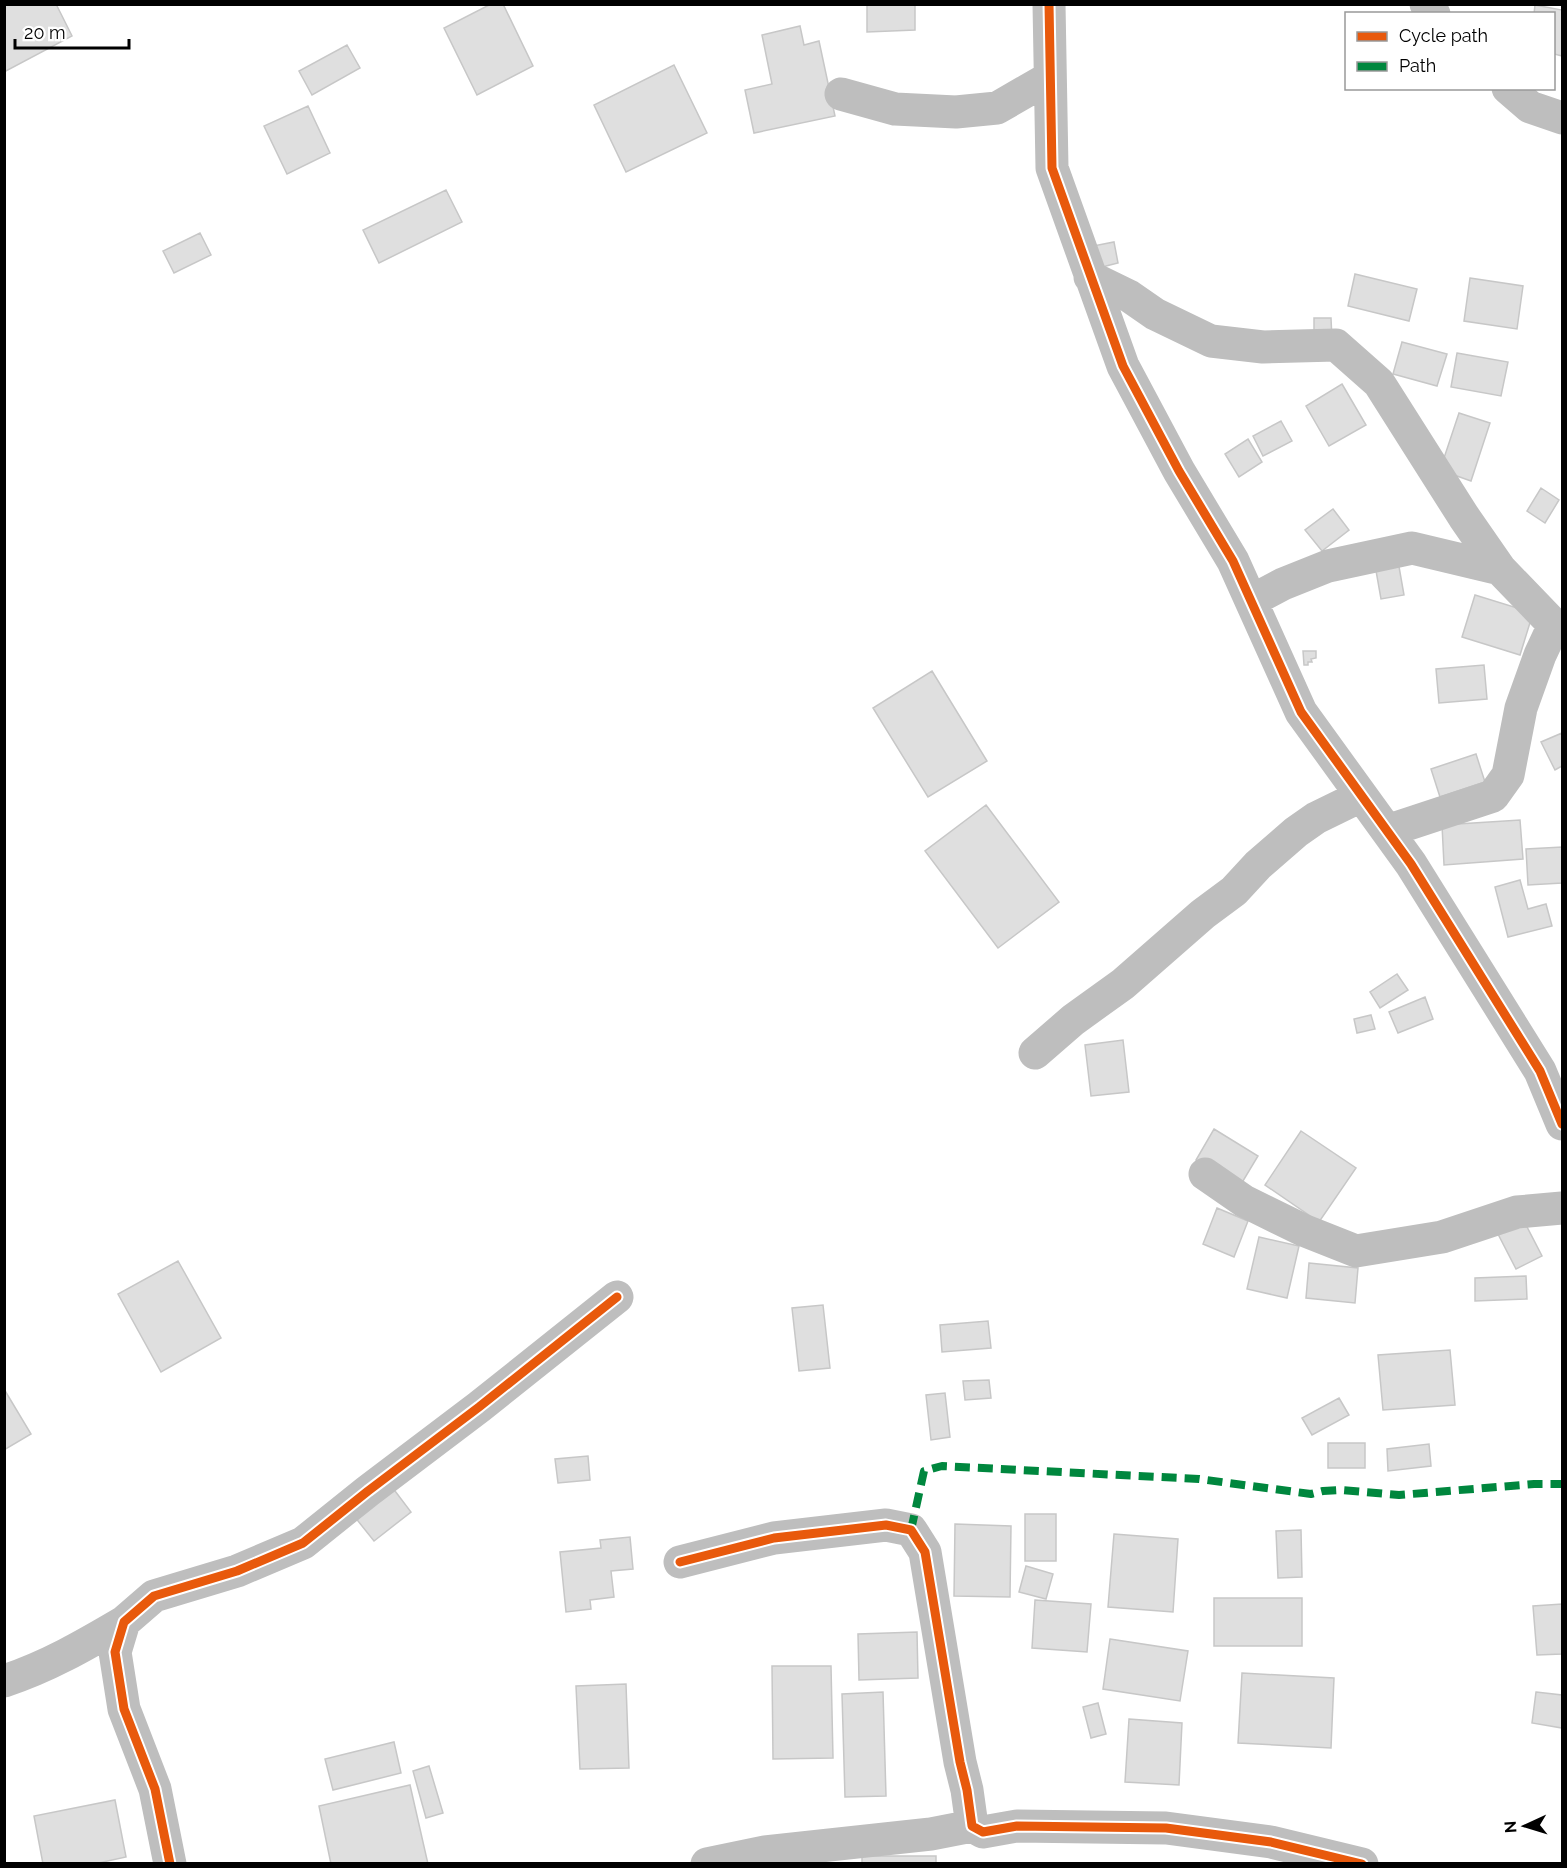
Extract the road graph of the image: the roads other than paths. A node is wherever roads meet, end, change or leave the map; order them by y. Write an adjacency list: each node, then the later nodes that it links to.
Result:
1 (1049, 4): 2 (street)
2 (1049, 78): 4 (street); 6 (street)
3 (1510, 90): 5 (street)
4 (841, 94)
5 (1563, 118)
6 (1090, 277): 7 (street); 8 (street)
7 (1500, 569): 8 (street); 9 (street)
8 (1251, 601): 10 (street)
9 (1558, 626): 11 (street)
10 (1361, 796): 11 (street); 12 (street)
11 (1387, 831): 13 (street)
12 (1035, 1053)
13 (1563, 1124)
14 (1205, 1174): 15 (street)
15 (1563, 1208)
16 (617, 1297): 18 (street)
17 (680, 1562): 20 (street)
18 (124, 1622): 19 (street); 22 (street)
19 (4, 1681)
20 (972, 1826): 21 (street); 24 (street)
21 (794, 1856): 23 (street)
22 (170, 1863)
23 (707, 1863)
24 (1362, 1863)

